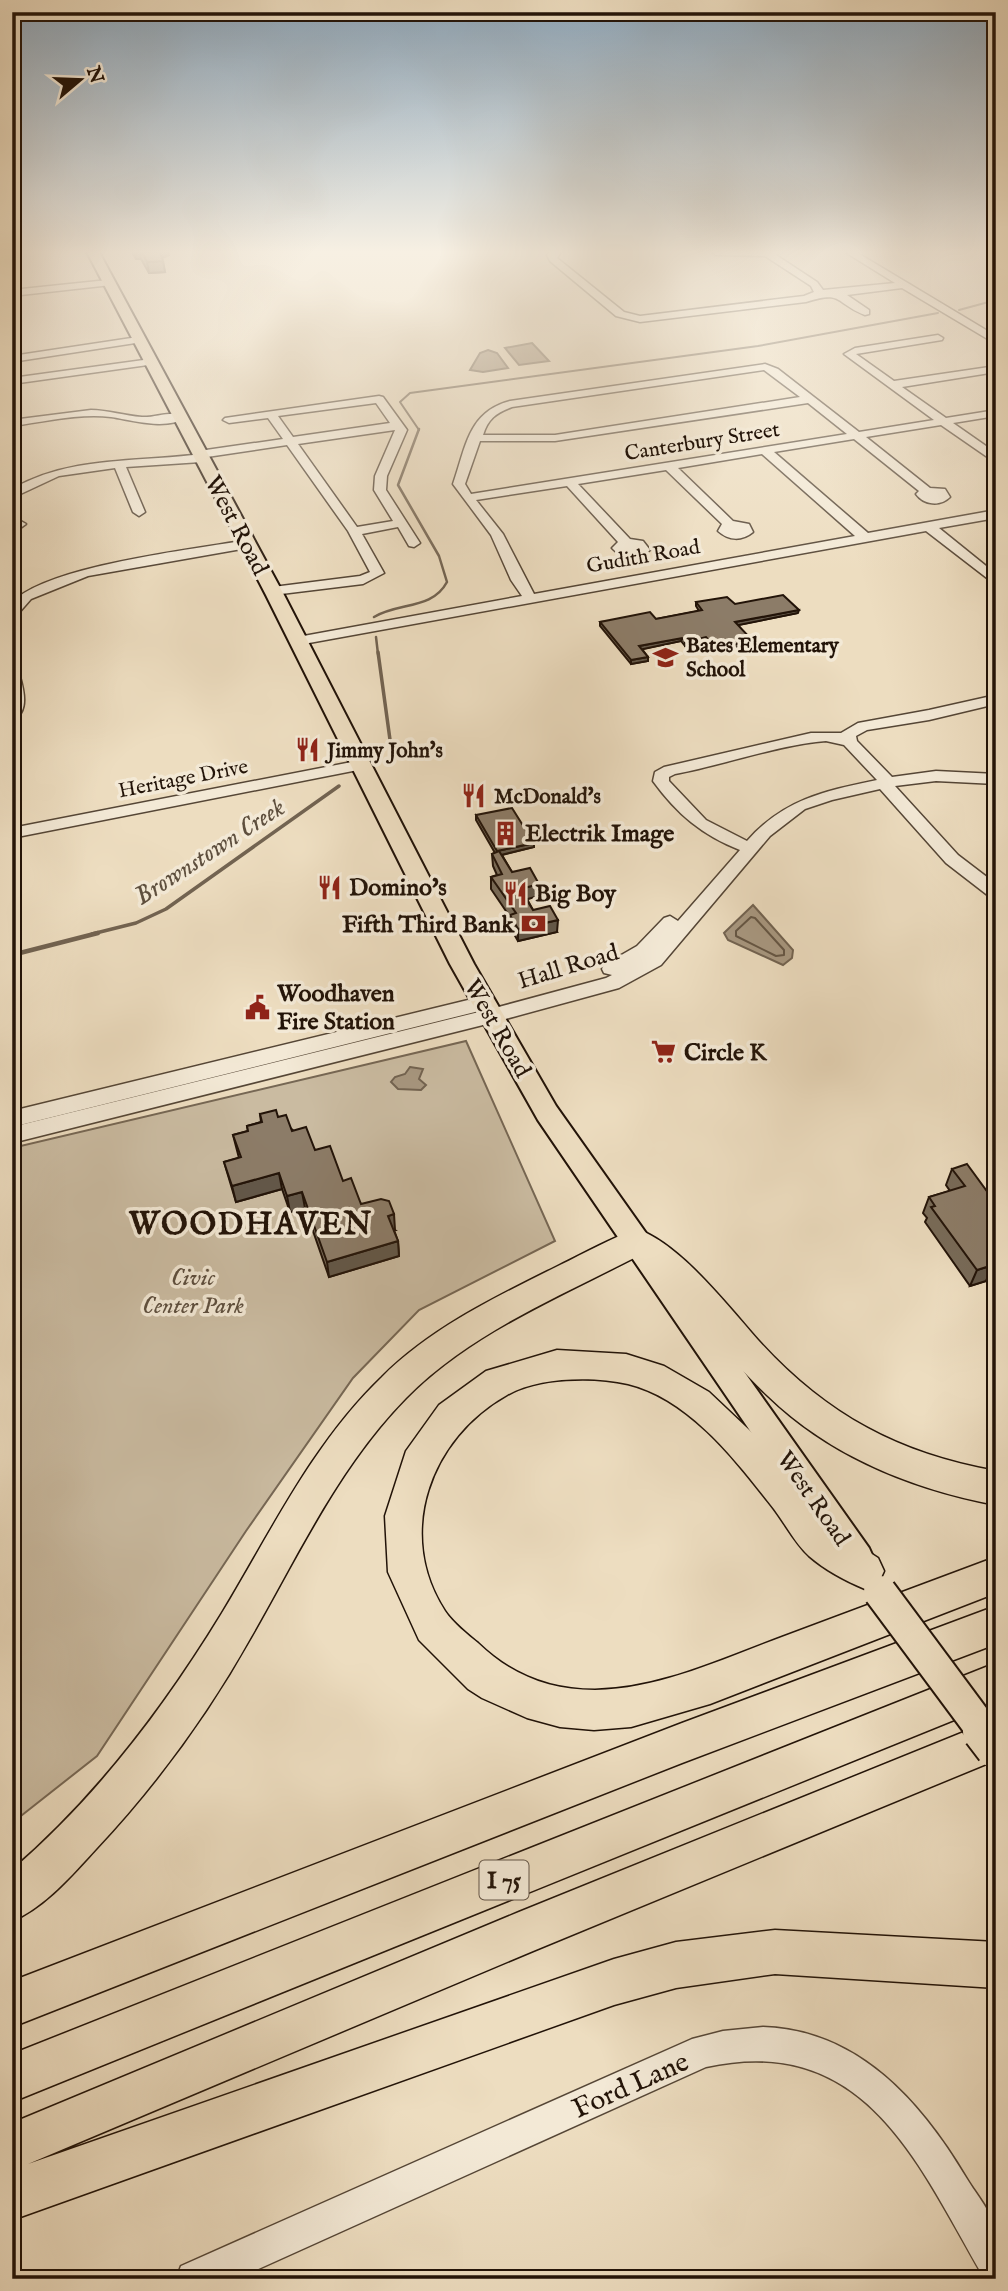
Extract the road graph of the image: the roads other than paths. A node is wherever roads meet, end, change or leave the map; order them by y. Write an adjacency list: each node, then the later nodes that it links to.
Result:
1 (148, 359): 3 (main road, West Road)
2 (856, 359): 6 (street)
3 (150, 362): 5 (street); 10 (main road, West Road)
4 (996, 369): 6 (street)
5 (12, 381)
6 (891, 385): 12 (street)
7 (810, 399): 15 (street); 16 (street); 16 (street)
8 (996, 413): 12 (street, Canterbury Street)
9 (271, 414): 11 (street); 14 (street); 17 (street)
10 (180, 417): 13 (street); 19 (main road, West Road)
11 (229, 420)
12 (943, 421): 15 (street, Canterbury Street); 20 (street)
13 (12, 423)
14 (398, 425): 17 (street); 30 (street)
15 (857, 435): 18 (street, Canterbury Street); 24 (street)
16 (475, 438): 26 (street)
17 (288, 441): 19 (street); 34 (street)
18 (764, 450): 22 (street, Canterbury Street); 35 (street)
19 (199, 455): 21 (street); 38 (main road, West Road)
20 (996, 459)
21 (125, 463): 25 (street); 27 (street)
22 (669, 466): 23 (street, Canterbury Street); 31 (street)
23 (570, 482): 26 (street, Canterbury Street); 37 (street)
24 (928, 491)
25 (12, 494)
26 (468, 498): 41 (street)
27 (139, 512)
28 (996, 514): 32 (street, Gudith Road)
29 (12, 520): 33 (street)
30 (401, 523): 34 (street); 36 (street)
31 (730, 525)
32 (928, 526): 35 (street, Gudith Road); 39 (street)
33 (12, 530)
34 (354, 531): 40 (street)
35 (864, 537): 41 (street, Gudith Road)
36 (414, 543)
37 (626, 543)
38 (249, 546): 40 (main road, West Road); 42 (street)
39 (996, 581)
40 (275, 595): 43 (main road, West Road)
41 (537, 597): 43 (street, Gudith Road)
42 (14, 607)
43 (298, 641): 48 (main road, West Road)
44 (12, 673): 46 (street)
45 (996, 699): 47 (street)
46 (12, 715)
47 (850, 742): 51 (street); 53 (street)
48 (362, 765): 52 (street, Heritage Drive); 55 (main road, West Road)
49 (996, 771): 51 (street, Hall Road)
50 (996, 779): 51 (street, Hall Road)
51 (886, 780): 53 (street, Hall Road); 54 (street)
52 (12, 833)
53 (744, 845): 55 (street, Hall Road)
54 (996, 893)
55 (487, 1010): 56 (street, Hall Road); 59 (main road, West Road)
56 (152, 1092): 57 (street, Hall Road); 58 (street, Hall Road)
57 (12, 1119)
58 (12, 1135)
59 (637, 1242): 60 (highway); 62 (main road, West Road); 67 (highway)
60 (996, 1488)
61 (996, 1575): 62 (highway)
62 (873, 1582): 66 (main road, West Road, bridge)
63 (996, 1625): 69 (highway, I 75)
64 (996, 1683): 70 (highway, I 75)
65 (996, 1739): 71 (highway)
66 (996, 1748)
67 (12, 1899)
68 (996, 1965): 72 (highway)
69 (12, 2004)
70 (12, 2078)
71 (12, 2147)
72 (12, 2195)
73 (996, 2263): 74 (street, Ford Lane)
74 (194, 2279)

